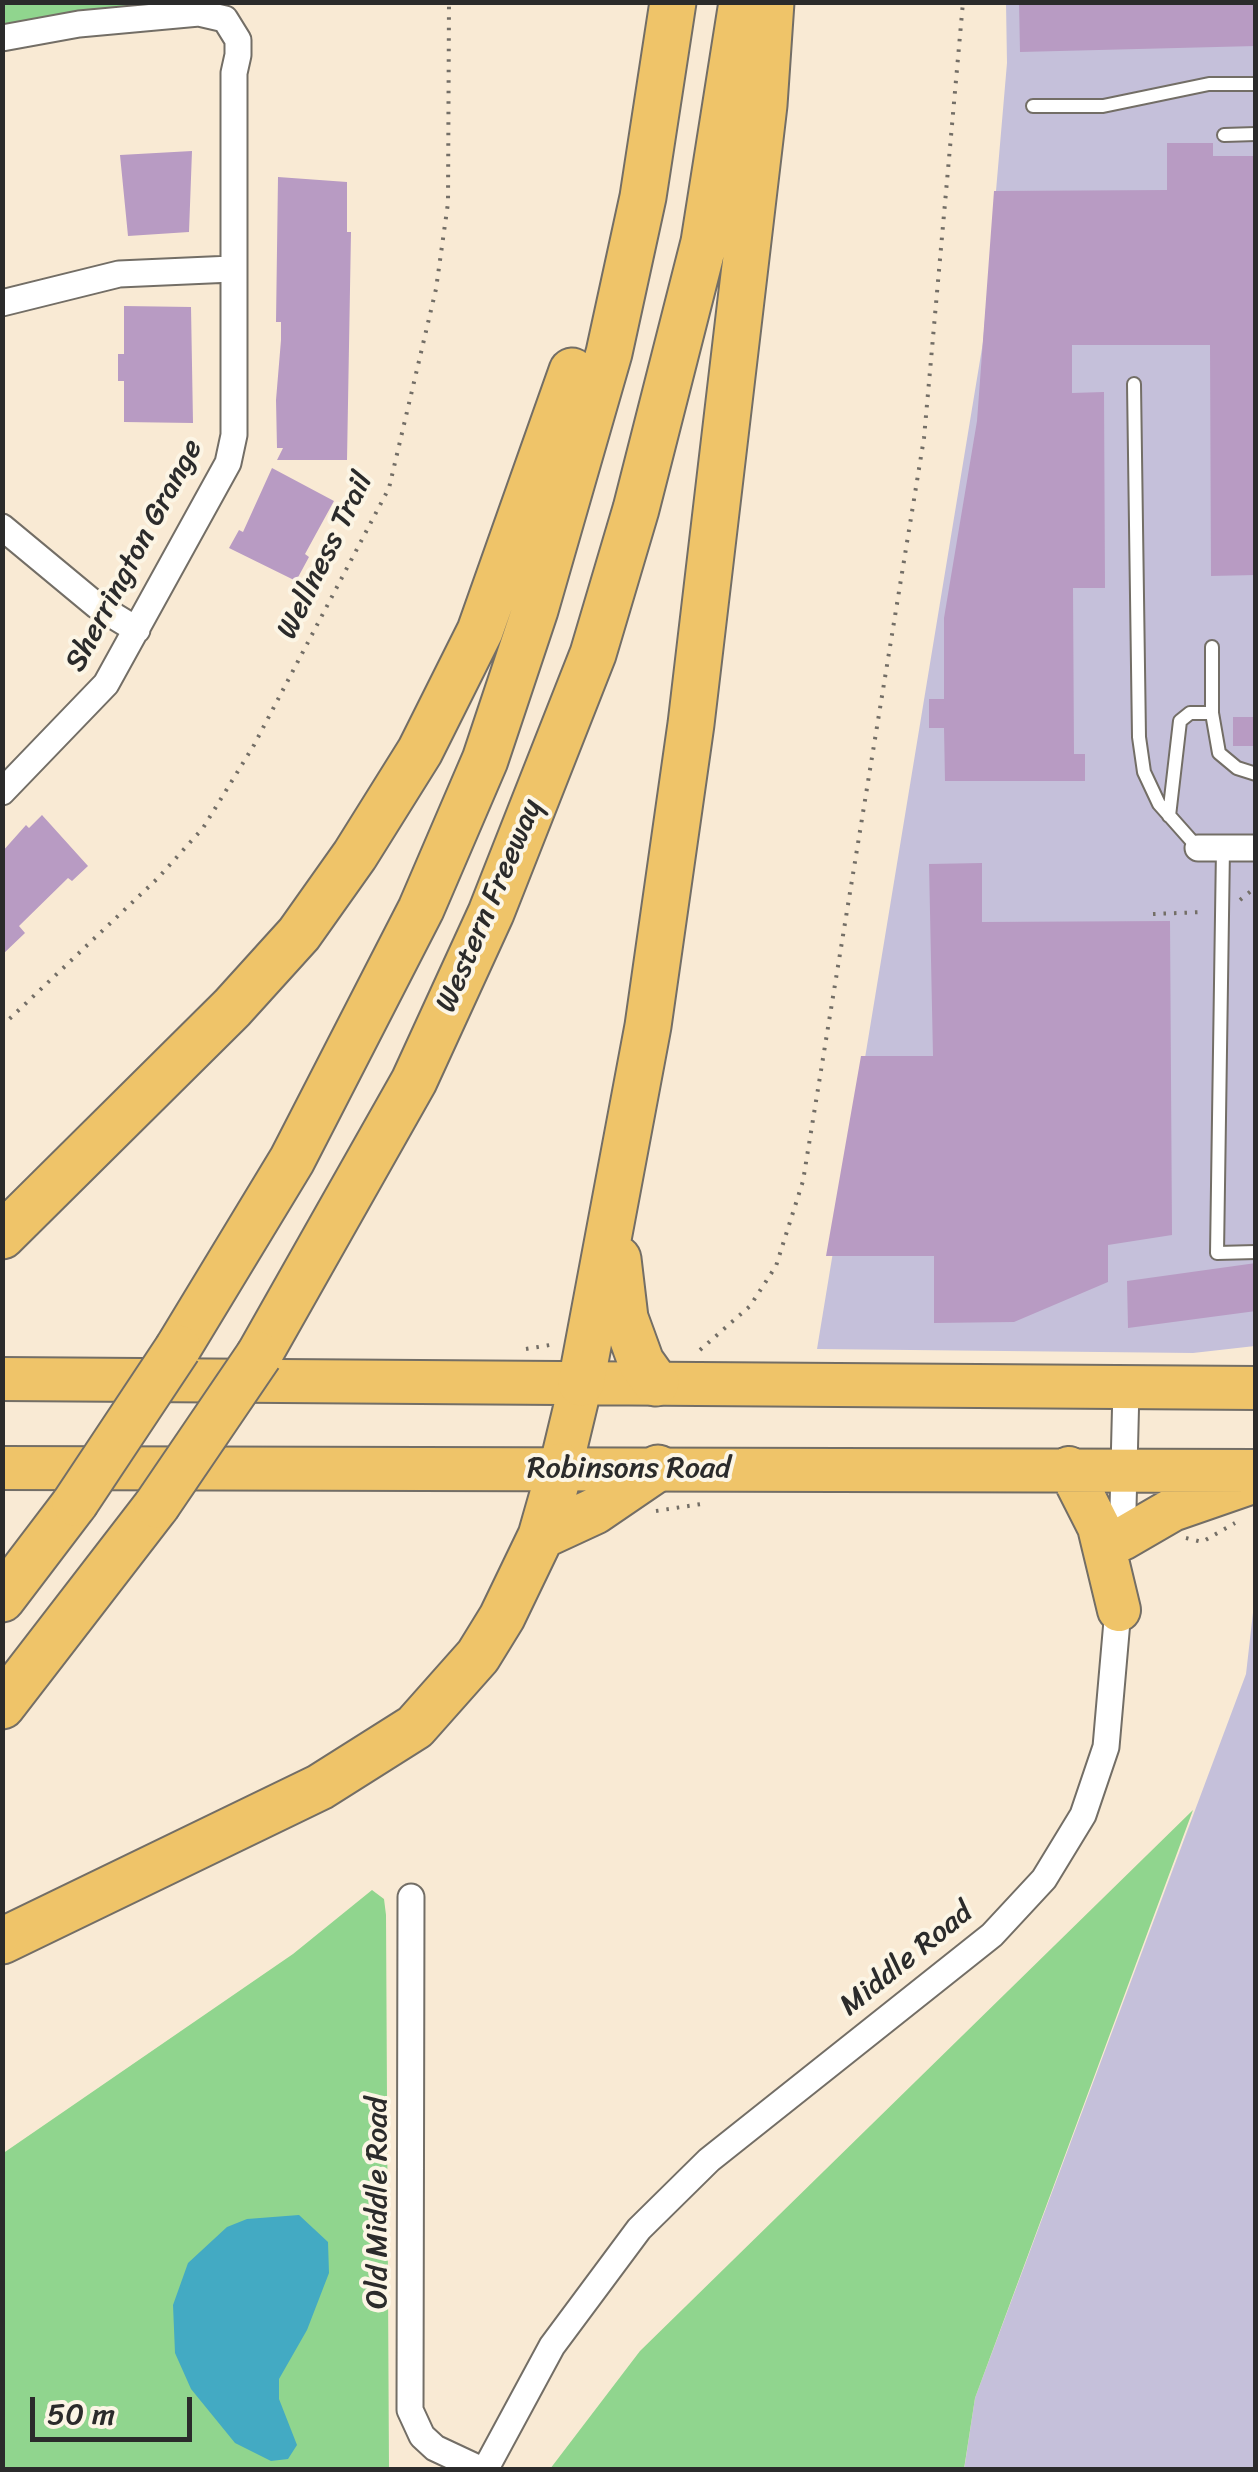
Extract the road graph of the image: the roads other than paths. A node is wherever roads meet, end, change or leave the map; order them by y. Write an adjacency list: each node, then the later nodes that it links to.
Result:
1 (661, 2): 23 (highway)
2 (673, 2): 39 (highway, Western Freeway, bridge)
3 (742, 2): 41 (highway, Western Freeway, bridge)
4 (772, 2): 22 (highway)
5 (2, 38): 10 (street, Sherrington Grange)
6 (1256, 84): 7 (lane)
7 (1033, 106)
8 (1256, 134): 9 (lane)
9 (1224, 135)
10 (232, 269): 11 (street); 14 (street, Sherrington Grange)
11 (2, 303)
12 (1134, 384): 19 (lane)
13 (2, 527): 14 (street)
14 (137, 630): 18 (street, Sherrington Grange)
15 (1212, 647): 16 (lane)
16 (1212, 713): 17 (lane); 19 (lane)
17 (1256, 774)
18 (2, 792)
19 (1169, 816): 20 (lane)
20 (1211, 848): 21 (street); 24 (lane)
21 (1256, 848)
22 (620, 1182): 26 (highway); 27 (highway)
23 (2, 1236)
24 (1256, 1252)
25 (2, 1380): 26 (highway)
26 (581, 1383): 27 (highway); 30 (highway)
27 (656, 1383): 28 (highway)
28 (1126, 1388): 29 (highway); 34 (street, Middle Road)
29 (1256, 1388)
30 (561, 1466): 31 (highway, Robinsons Road); 32 (highway, Robinsons Road); 37 (highway)
31 (3, 1467)
32 (658, 1468): 33 (highway, Robinsons Road); 37 (highway)
33 (1069, 1468): 34 (highway, Robinsons Road); 40 (highway)
34 (1124, 1470): 35 (highway, Robinsons Road); 38 (street, Middle Road)
35 (1256, 1471)
36 (1256, 1481): 38 (highway)
37 (541, 1536): 43 (highway)
38 (1122, 1539): 40 (street, Middle Road)
39 (2, 1598)
40 (1119, 1610): 44 (street, Middle Road)
41 (2, 1706)
42 (411, 1897): 44 (street, Old Middle Road)
43 (2, 1941)
44 (483, 2470)

